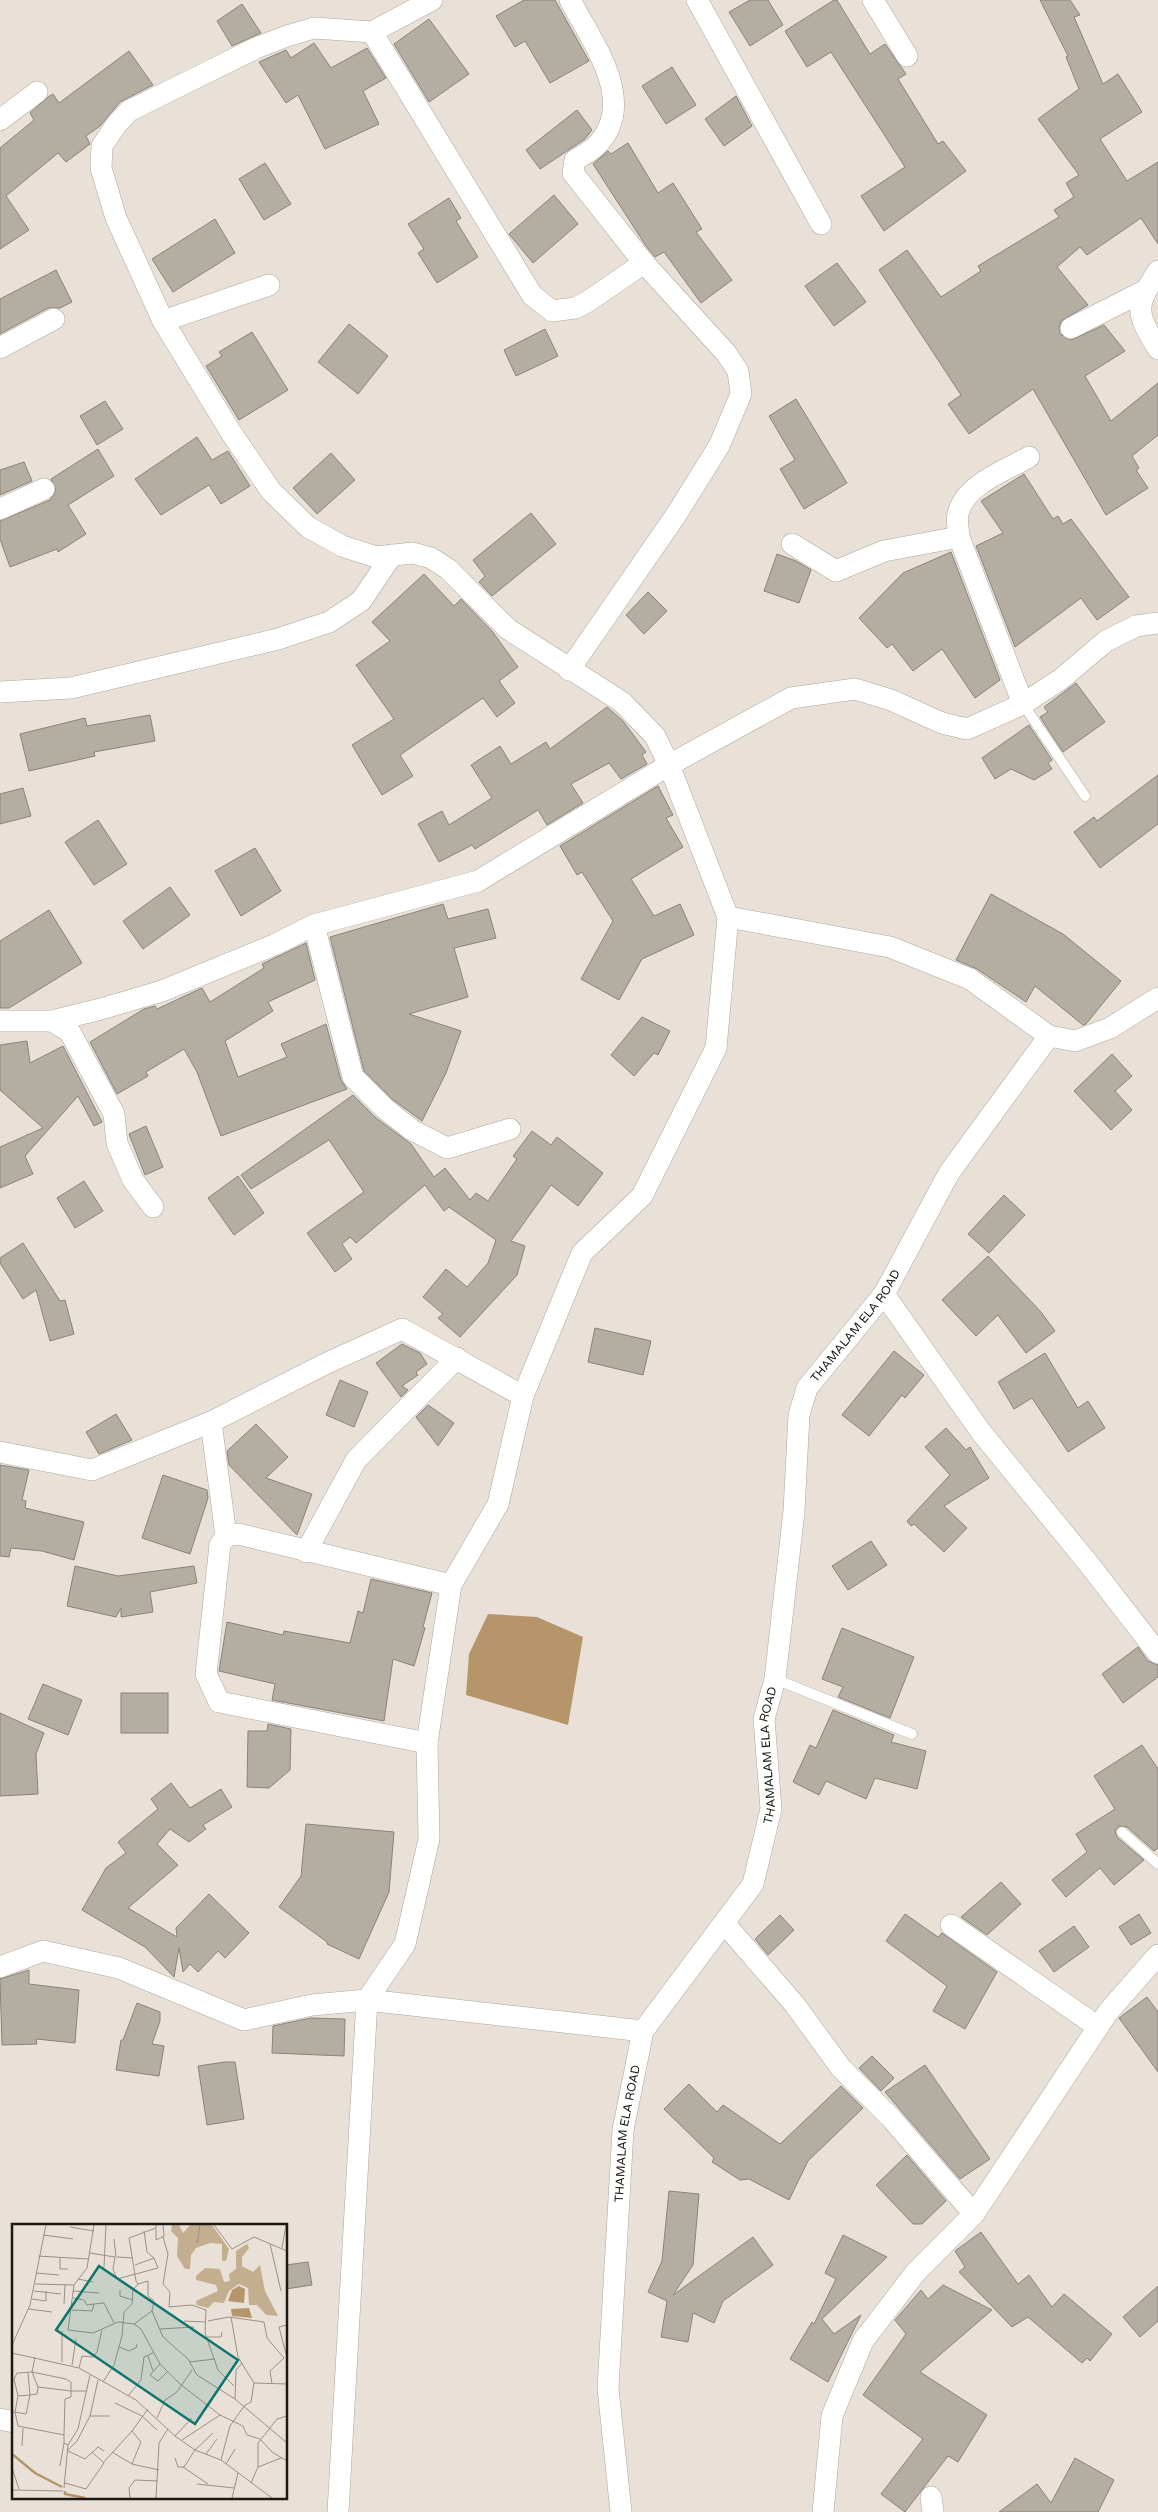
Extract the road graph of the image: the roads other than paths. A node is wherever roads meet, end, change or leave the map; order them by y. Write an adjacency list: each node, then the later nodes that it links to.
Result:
1 (432, 0): 5 (street)
2 (570, 0): 10 (street)
3 (697, 0): 9 (street)
4 (872, 0): 6 (street)
5 (372, 32): 10 (street); 15 (street)
6 (907, 56)
7 (37, 92): 8 (street)
8 (0, 120)
9 (821, 224)
10 (644, 263): 26 (street)
11 (1158, 271): 13 (street)
12 (269, 284): 15 (street)
13 (1146, 290): 16 (street); 18 (street)
14 (54, 319): 17 (street)
15 (163, 321): 24 (street)
16 (1071, 328)
17 (0, 348)
18 (1158, 349)
19 (1029, 457): 22 (street)
20 (44, 489): 21 (street)
21 (0, 510)
22 (960, 537): 23 (street); 28 (street)
23 (792, 544)
24 (392, 555): 26 (street); 27 (street)
25 (1158, 623): 28 (street)
26 (569, 670): 29 (street)
27 (0, 692)
28 (1023, 704): 29 (street); 30 (lane)
29 (669, 765): 31 (street); 32 (street)
30 (1085, 796)
31 (728, 917): 36 (street); 41 (street)
32 (314, 925): 35 (street); 37 (street)
33 (1158, 998): 36 (street)
34 (0, 1020): 35 (street)
35 (52, 1021): 38 (street)
36 (1049, 1036): 39 (street, THAMALAM ELA ROAD)
37 (510, 1129)
38 (153, 1207)
39 (884, 1294): 47 (street); 48 (street, THAMALAM ELA ROAD)
40 (457, 1358): 41 (street); 42 (street); 45 (street)
41 (523, 1396): 46 (street)
42 (211, 1422): 43 (street); 44 (street)
43 (0, 1452)
44 (226, 1536): 45 (street); 50 (street)
45 (306, 1552): 46 (street)
46 (451, 1585): 50 (street)
47 (1158, 1653)
48 (775, 1679): 49 (lane); 53 (street, THAMALAM ELA ROAD)
49 (912, 1734)
50 (428, 1743): 57 (street)
51 (1122, 1832): 52 (lane)
52 (1158, 1864)
53 (725, 1924): 59 (street, THAMALAM ELA ROAD); 60 (street)
54 (951, 1925): 58 (street)
55 (1158, 1956): 58 (street)
56 (0, 1967): 57 (street)
57 (367, 2000): 59 (street); 61 (street)
58 (1098, 2027): 60 (street)
59 (643, 2031): 62 (street, THAMALAM ELA ROAD)
60 (974, 2214): 63 (street)
61 (338, 2512)
62 (620, 2512)
63 (823, 2512)

